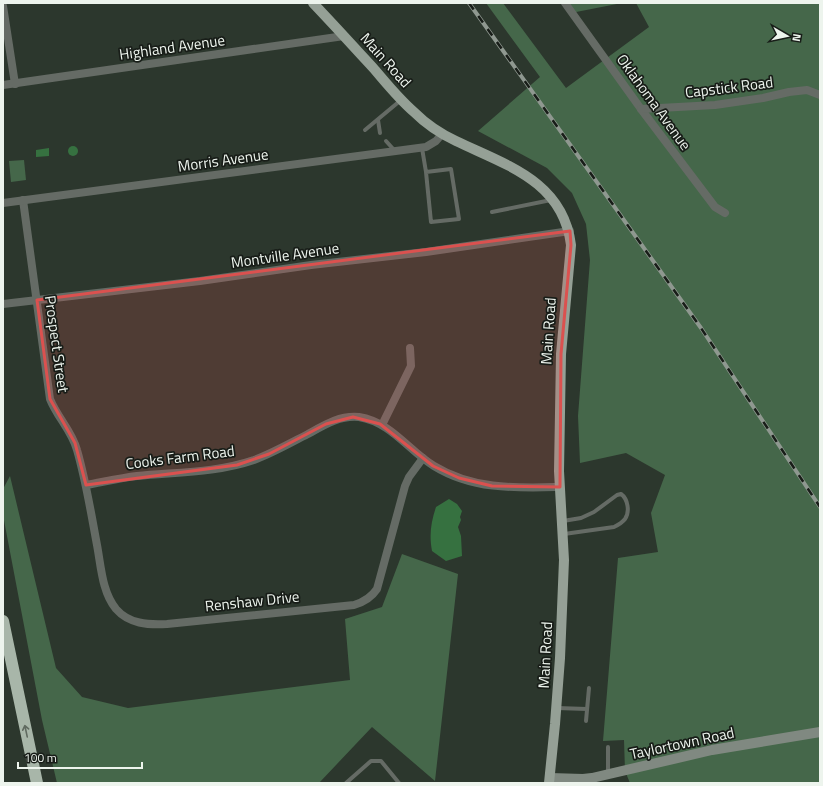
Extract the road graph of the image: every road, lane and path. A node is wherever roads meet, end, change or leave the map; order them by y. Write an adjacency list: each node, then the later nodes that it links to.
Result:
1 (313, 3): 4 (main road, Main Road)
2 (565, 3): 9 (street, Oklahoma Avenue)
3 (3, 6): 5 (street)
4 (344, 36): 5 (street, Highland Avenue); 8 (main road, Main Road)
5 (15, 84): 6 (street, Highland Avenue)
6 (3, 85)
7 (820, 95): 9 (street, Capstick Road)
8 (401, 100): 10 (lane); 13 (main road, Main Road)
9 (641, 109): 22 (street, Oklahoma Avenue)
10 (378, 120): 11 (lane); 12 (lane)
11 (365, 130)
12 (380, 133)
13 (442, 134): 15 (street, Morris Avenue); 18 (main road, Main Road)
14 (386, 141): 16 (lane)
15 (422, 147): 16 (street, Morris Avenue); 17 (lane)
16 (396, 151): 19 (street, Morris Avenue)
17 (426, 172): 17 (lane)
18 (553, 199): 21 (lane); 23 (main road, Main Road)
19 (23, 200): 20 (street, Morris Avenue); 24 (street, Prospect Street)
20 (3, 203)
21 (492, 212)
22 (725, 213)
23 (570, 232): 24 (street, Montville Avenue); 30 (main road, Main Road)
24 (37, 300): 25 (street, Montville Avenue); 29 (street, Prospect Street)
25 (3, 304)
26 (410, 348): 27 (street)
27 (382, 425): 28 (street, Cooks Farm Road); 29 (street, Cooks Farm Road)
28 (423, 458): 29 (street, Renshaw Drive); 30 (street, Cooks Farm Road)
29 (86, 484)
30 (560, 486): 31 (main road, Main Road)
31 (562, 521): 32 (main road, Main Road); 32 (lane)
32 (563, 534): 35 (main road, Main Road)
33 (3, 621): 43 (highway, one-way to 33)
34 (589, 688): 36 (lane)
35 (557, 708): 36 (lane); 41 (main road, Main Road)
36 (588, 709): 37 (lane)
37 (586, 721)
38 (820, 732): 40 (street, Taylortown Road)
39 (608, 747): 40 (lane)
40 (608, 774): 42 (street, Taylortown Road)
41 (550, 780): 42 (street, Taylortown Road)
42 (592, 780)
43 (37, 783)
44 (346, 783): 45 (lane)
45 (399, 783)

